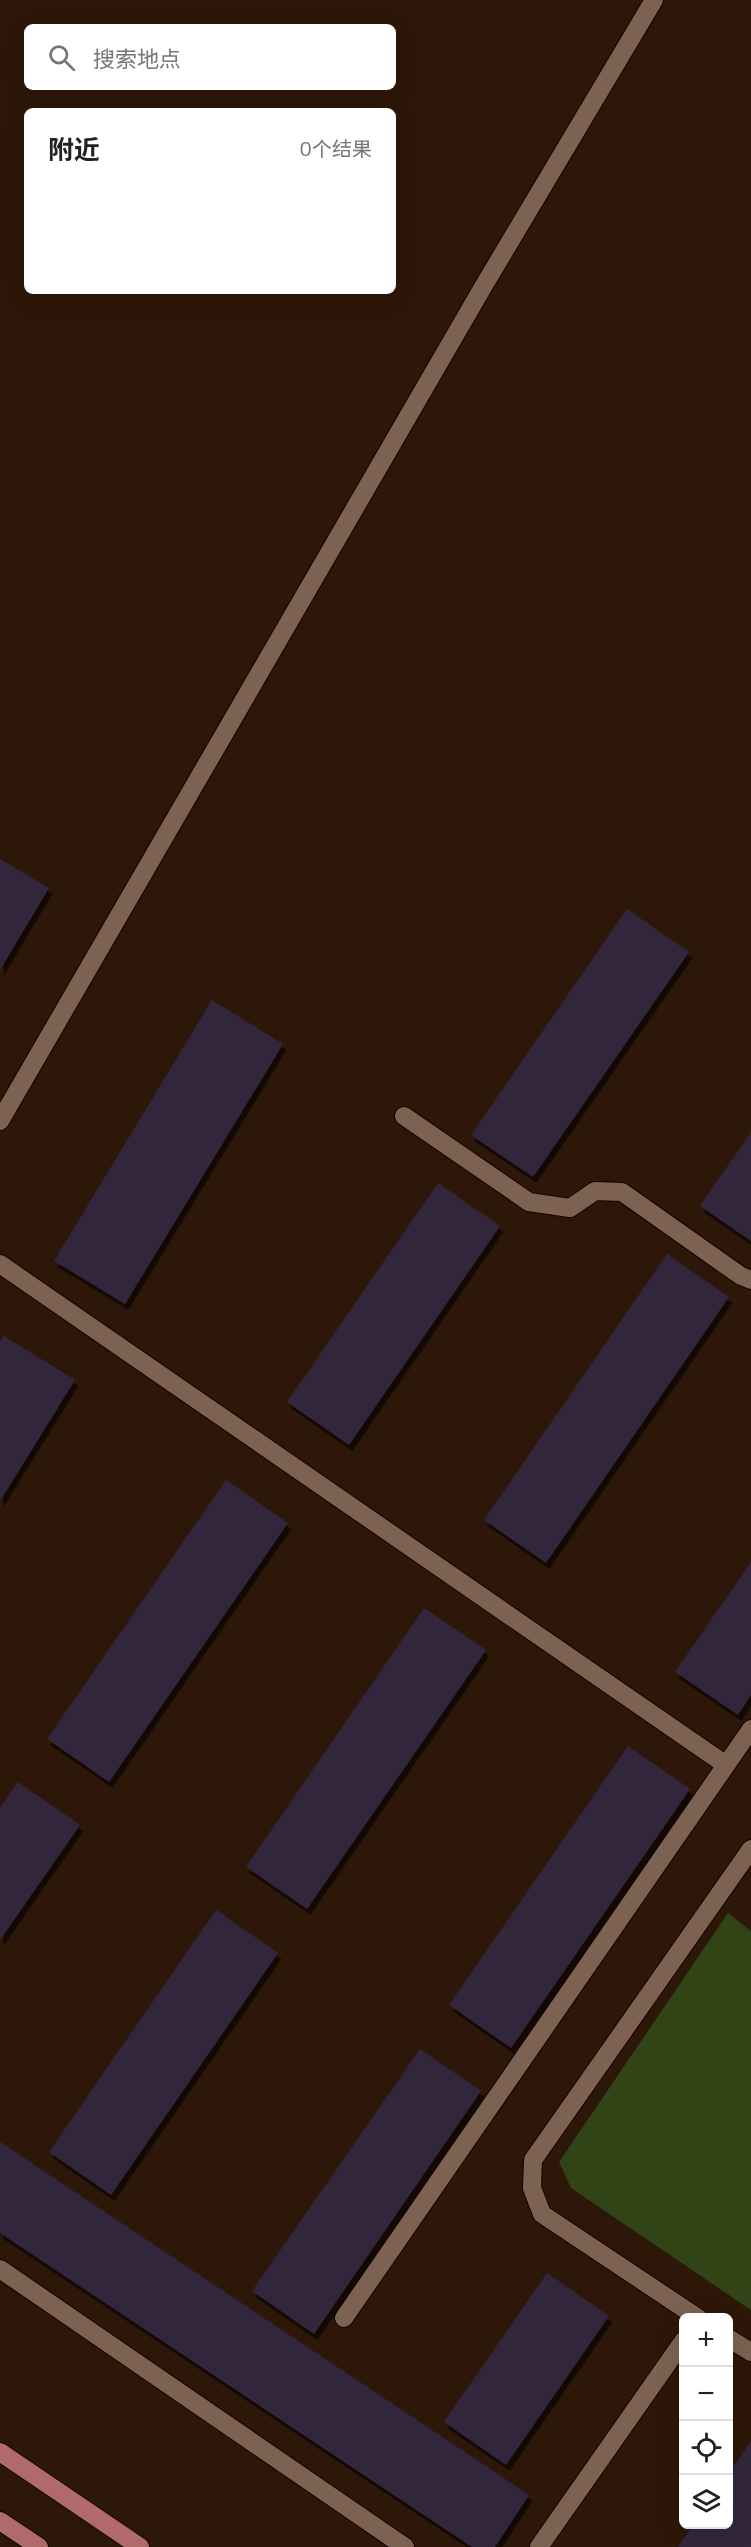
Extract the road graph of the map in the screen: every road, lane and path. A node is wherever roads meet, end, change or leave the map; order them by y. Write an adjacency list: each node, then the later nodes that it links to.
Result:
1 (654, 0): 3 (street)
2 (404, 1116): 5 (street)
3 (0, 1121)
4 (0, 1264): 7 (street)
5 (751, 1280)
6 (751, 1729): 7 (street)
7 (726, 1765): 11 (street)
8 (751, 1849): 10 (street)
9 (0, 2269): 19 (street)
10 (690, 2313)
11 (344, 2318)
12 (733, 2341): 14 (street)
13 (679, 2347): 20 (street)
14 (751, 2352)
15 (0, 2452): 18 (main road)
16 (0, 2521): 17 (main road)
17 (39, 2547)
18 (140, 2547)
19 (405, 2547)
20 (539, 2547)

